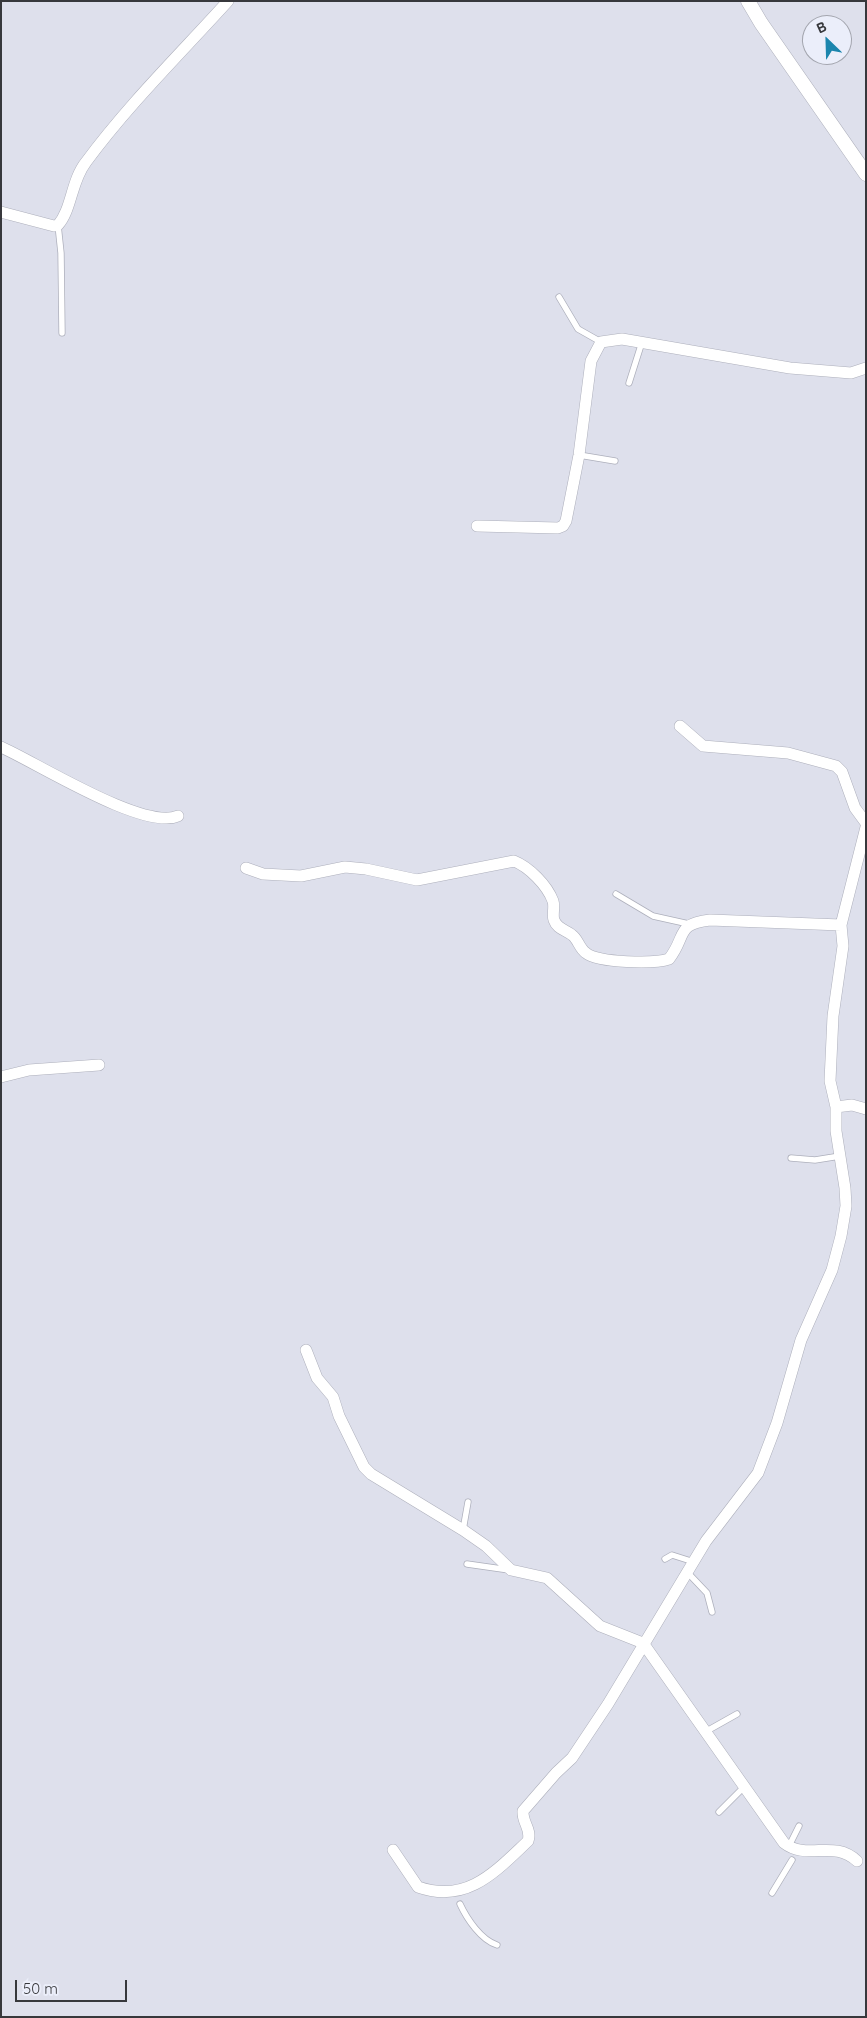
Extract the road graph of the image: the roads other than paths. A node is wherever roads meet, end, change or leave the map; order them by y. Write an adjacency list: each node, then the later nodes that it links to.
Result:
1 (228, 1): 5 (street)
2 (748, 1): 3 (street)
3 (866, 174)
4 (1, 212): 5 (street)
5 (58, 225): 7 (lane)
6 (559, 297): 8 (lane)
7 (62, 333)
8 (601, 342): 9 (street); 12 (street)
9 (642, 342): 10 (street); 11 (lane)
10 (866, 368)
11 (630, 383)
12 (579, 455): 13 (lane); 14 (street)
13 (615, 462)
14 (477, 526)
15 (680, 726): 18 (street)
16 (1, 747): 17 (street)
17 (178, 816)
18 (866, 823)
19 (866, 827): 23 (street)
20 (246, 868): 22 (street)
21 (616, 894): 22 (lane)
22 (689, 924): 23 (street)
23 (840, 925): 26 (street)
24 (99, 1065): 25 (street)
25 (1, 1077)
26 (836, 1107): 27 (street); 28 (street)
27 (866, 1110)
28 (840, 1156): 29 (lane); 34 (street)
29 (791, 1158)
30 (306, 1350): 32 (street)
31 (468, 1502): 32 (lane)
32 (463, 1530): 36 (street)
33 (665, 1559): 34 (lane)
34 (694, 1562): 37 (street)
35 (466, 1564): 36 (lane)
36 (511, 1570): 39 (street)
37 (688, 1573): 38 (lane); 39 (street)
38 (712, 1612)
39 (643, 1643): 41 (street); 45 (street)
40 (737, 1714): 41 (lane)
41 (705, 1732): 42 (street)
42 (744, 1787): 43 (lane); 46 (street)
43 (719, 1812)
44 (799, 1826): 46 (lane)
45 (393, 1850)
46 (793, 1853): 47 (street); 48 (lane)
47 (857, 1861)
48 (772, 1893)
49 (460, 1904): 50 (lane)
50 (497, 1946)

